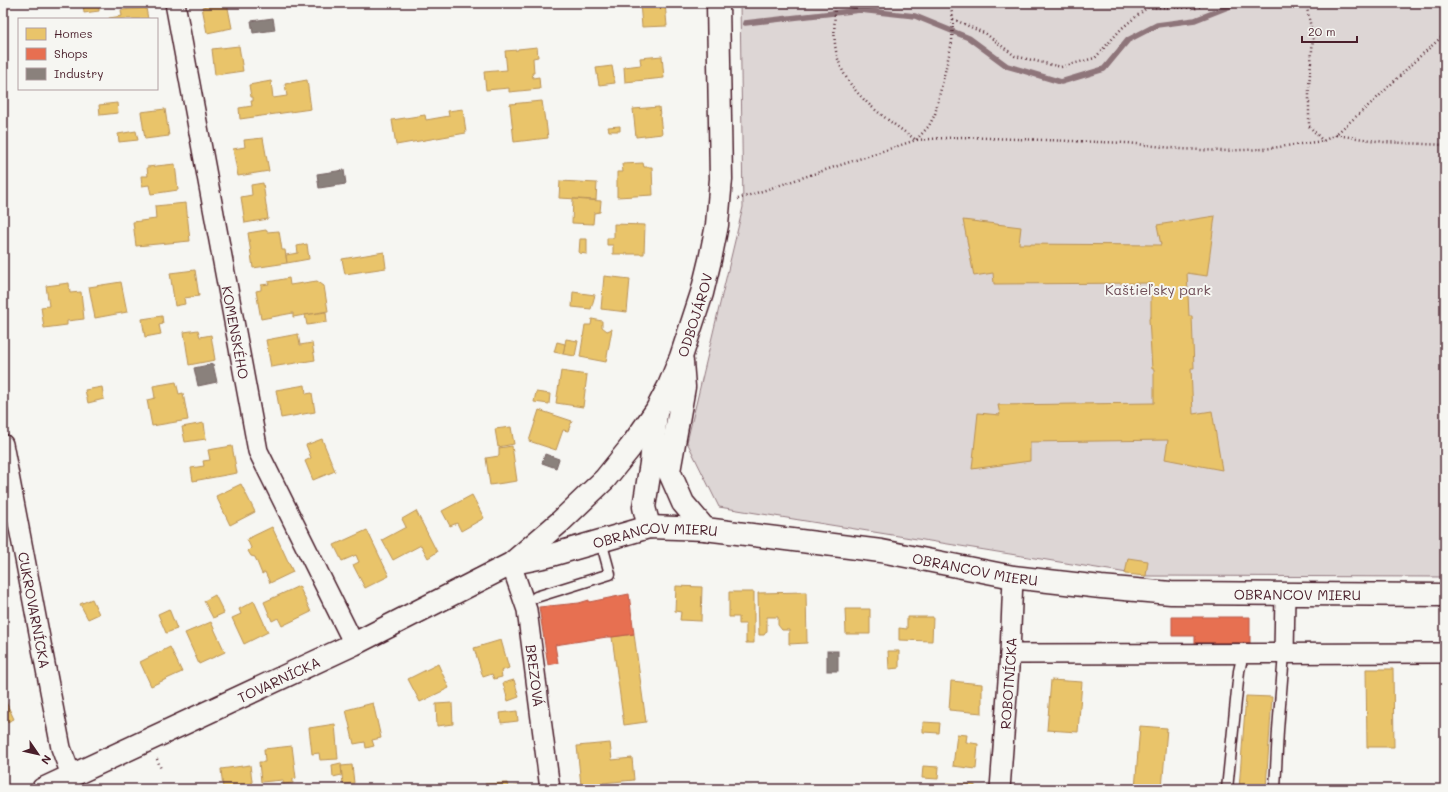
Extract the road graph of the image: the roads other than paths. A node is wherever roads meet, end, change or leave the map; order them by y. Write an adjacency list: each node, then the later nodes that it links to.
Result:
1 (175, 3): 14 (street, KOMENSKÉHO)
2 (718, 3): 3 (street, ODBOJÁROV)
3 (681, 357): 4 (street, ODBOJÁROV); 7 (street)
4 (656, 411): 6 (street); 9 (street, ODBOJÁROV)
5 (3, 444): 19 (street, CUKROVARNÍCKA)
6 (649, 527): 7 (street, OBRANCOV MIERU); 8 (street, OBRANCOV MIERU)
7 (705, 528): 10 (street, OBRANCOV MIERU)
8 (601, 541): 9 (street, OBRANCOV MIERU); 13 (lane)
9 (511, 564): 14 (street, TOVARNÍCKA); 21 (street, BREZOVÁ)
10 (1013, 577): 11 (street, OBRANCOV MIERU); 16 (street, ROBOTNÍCKA)
11 (1285, 594): 12 (street, OBRANCOV MIERU); 18 (street)
12 (1445, 595)
13 (536, 597)
14 (354, 644): 19 (street, TOVARNÍCKA)
15 (1445, 653): 18 (street)
16 (1010, 654): 17 (street); 22 (street, ROBOTNÍCKA)
17 (1243, 654): 18 (street); 23 (lane)
18 (1284, 654): 24 (lane)
19 (73, 782): 20 (street, TOVARNÍCKA)
20 (43, 789)
21 (550, 789)
22 (1000, 789)
23 (1227, 789)
24 (1276, 789)

